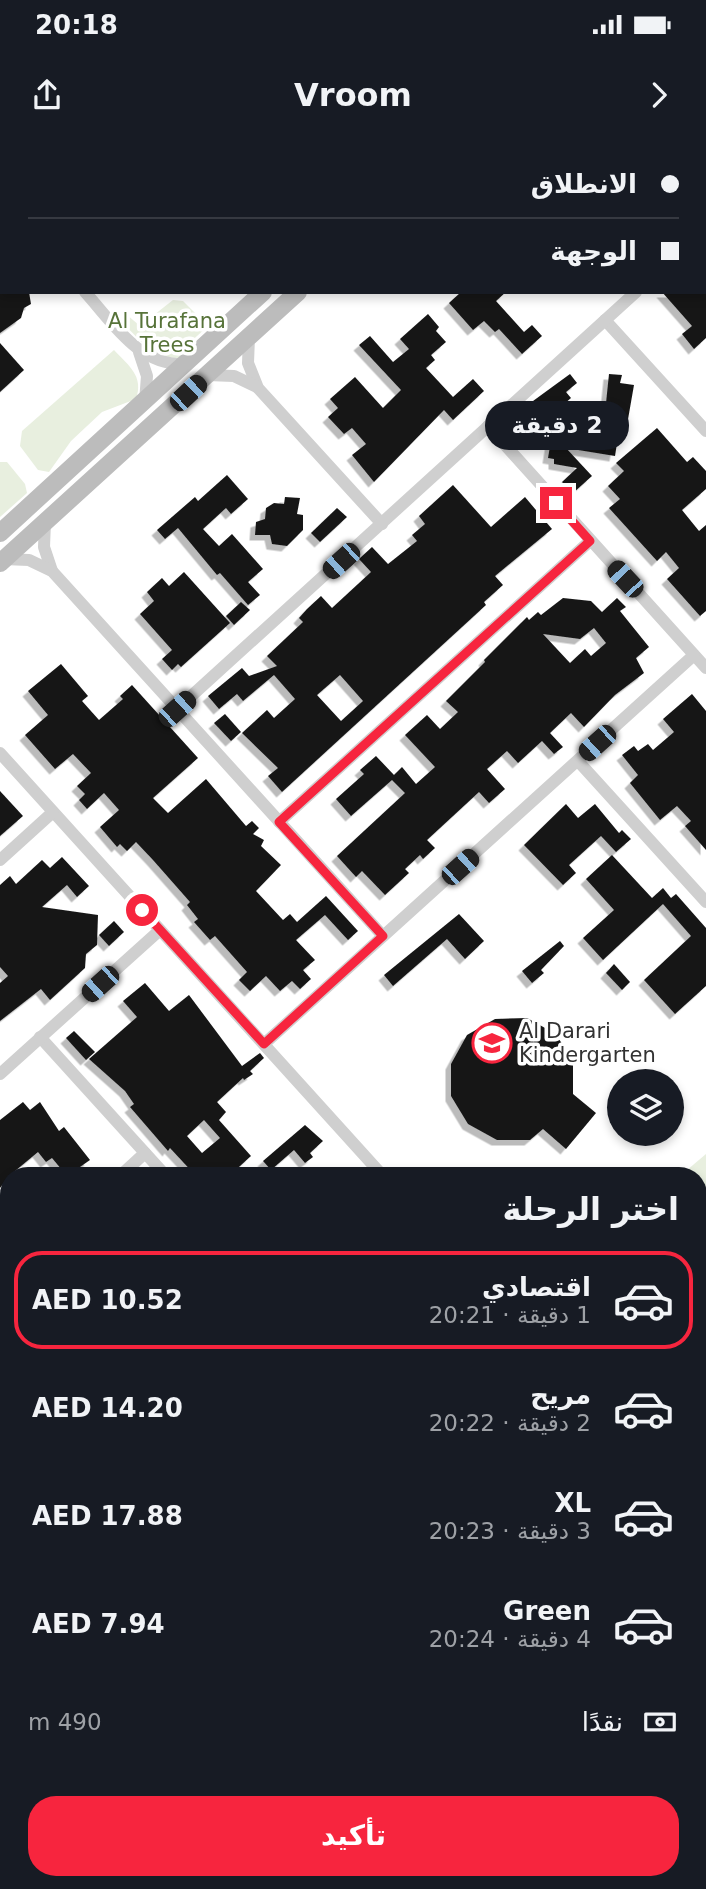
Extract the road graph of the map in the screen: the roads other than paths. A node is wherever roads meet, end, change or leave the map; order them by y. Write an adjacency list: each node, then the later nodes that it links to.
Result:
1 (87, 294): 8 (street)
2 (261, 294): 9 (main road)
3 (282, 294): 7 (main road)
4 (296, 294): 7 (main road)
5 (634, 294): 6 (street)
6 (605, 320): 13 (street); 14 (street)
7 (255, 331): 10 (main road); 11 (street)
8 (139, 351): 9 (street); 12 (street)
9 (185, 364): 12 (main road)
10 (207, 375): 11 (street); 15 (main road)
11 (258, 387): 16 (street)
12 (145, 402): 17 (main road)
13 (488, 426): 16 (street); 18 (street)
14 (706, 430)
15 (45, 522): 19 (main road); 20 (street)
16 (382, 524): 23 (street)
17 (0, 533)
18 (590, 541): 21 (street); 27 (street)
19 (2, 561): 20 (street)
20 (52, 571): 23 (street)
21 (694, 655): 22 (street); 25 (street)
22 (706, 668)
23 (177, 709): 27 (street)
24 (0, 753): 26 (street)
25 (578, 761): 29 (street); 31 (street)
26 (53, 812): 28 (street); 30 (street)
27 (279, 822): 31 (street)
28 (0, 860)
29 (706, 902)
30 (160, 930): 32 (street); 33 (street)
31 (383, 936): 33 (street)
32 (40, 1037): 34 (street); 35 (street)
33 (264, 1044): 38 (street)
34 (0, 1074)
35 (145, 1153): 36 (street); 37 (street)
36 (130, 1167)
37 (158, 1167)
38 (375, 1167)

